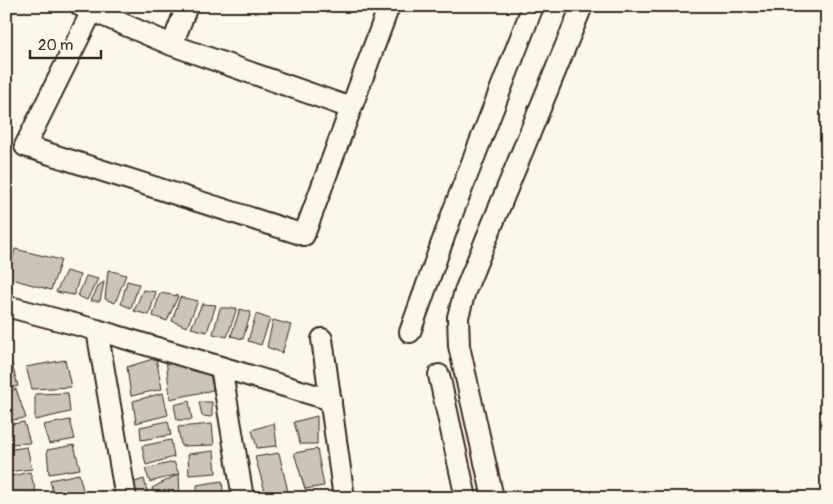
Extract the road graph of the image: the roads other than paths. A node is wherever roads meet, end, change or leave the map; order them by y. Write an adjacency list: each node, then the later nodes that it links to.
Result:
1 (187, 6): 6 (street)
2 (389, 6): 7 (street)
3 (533, 6): 10 (street)
4 (582, 6): 19 (street)
5 (86, 8): 6 (street); 7 (street)
6 (172, 45): 7 (street)
7 (351, 108)
8 (6, 306): 9 (street)
9 (97, 330): 12 (street); 15 (street)
10 (410, 332)
11 (322, 339): 14 (street)
12 (221, 367): 14 (street); 16 (street)
13 (439, 375): 18 (street)
14 (331, 400): 17 (street)
15 (126, 498)
16 (244, 498)
17 (344, 498)
18 (466, 498)
19 (493, 498)

